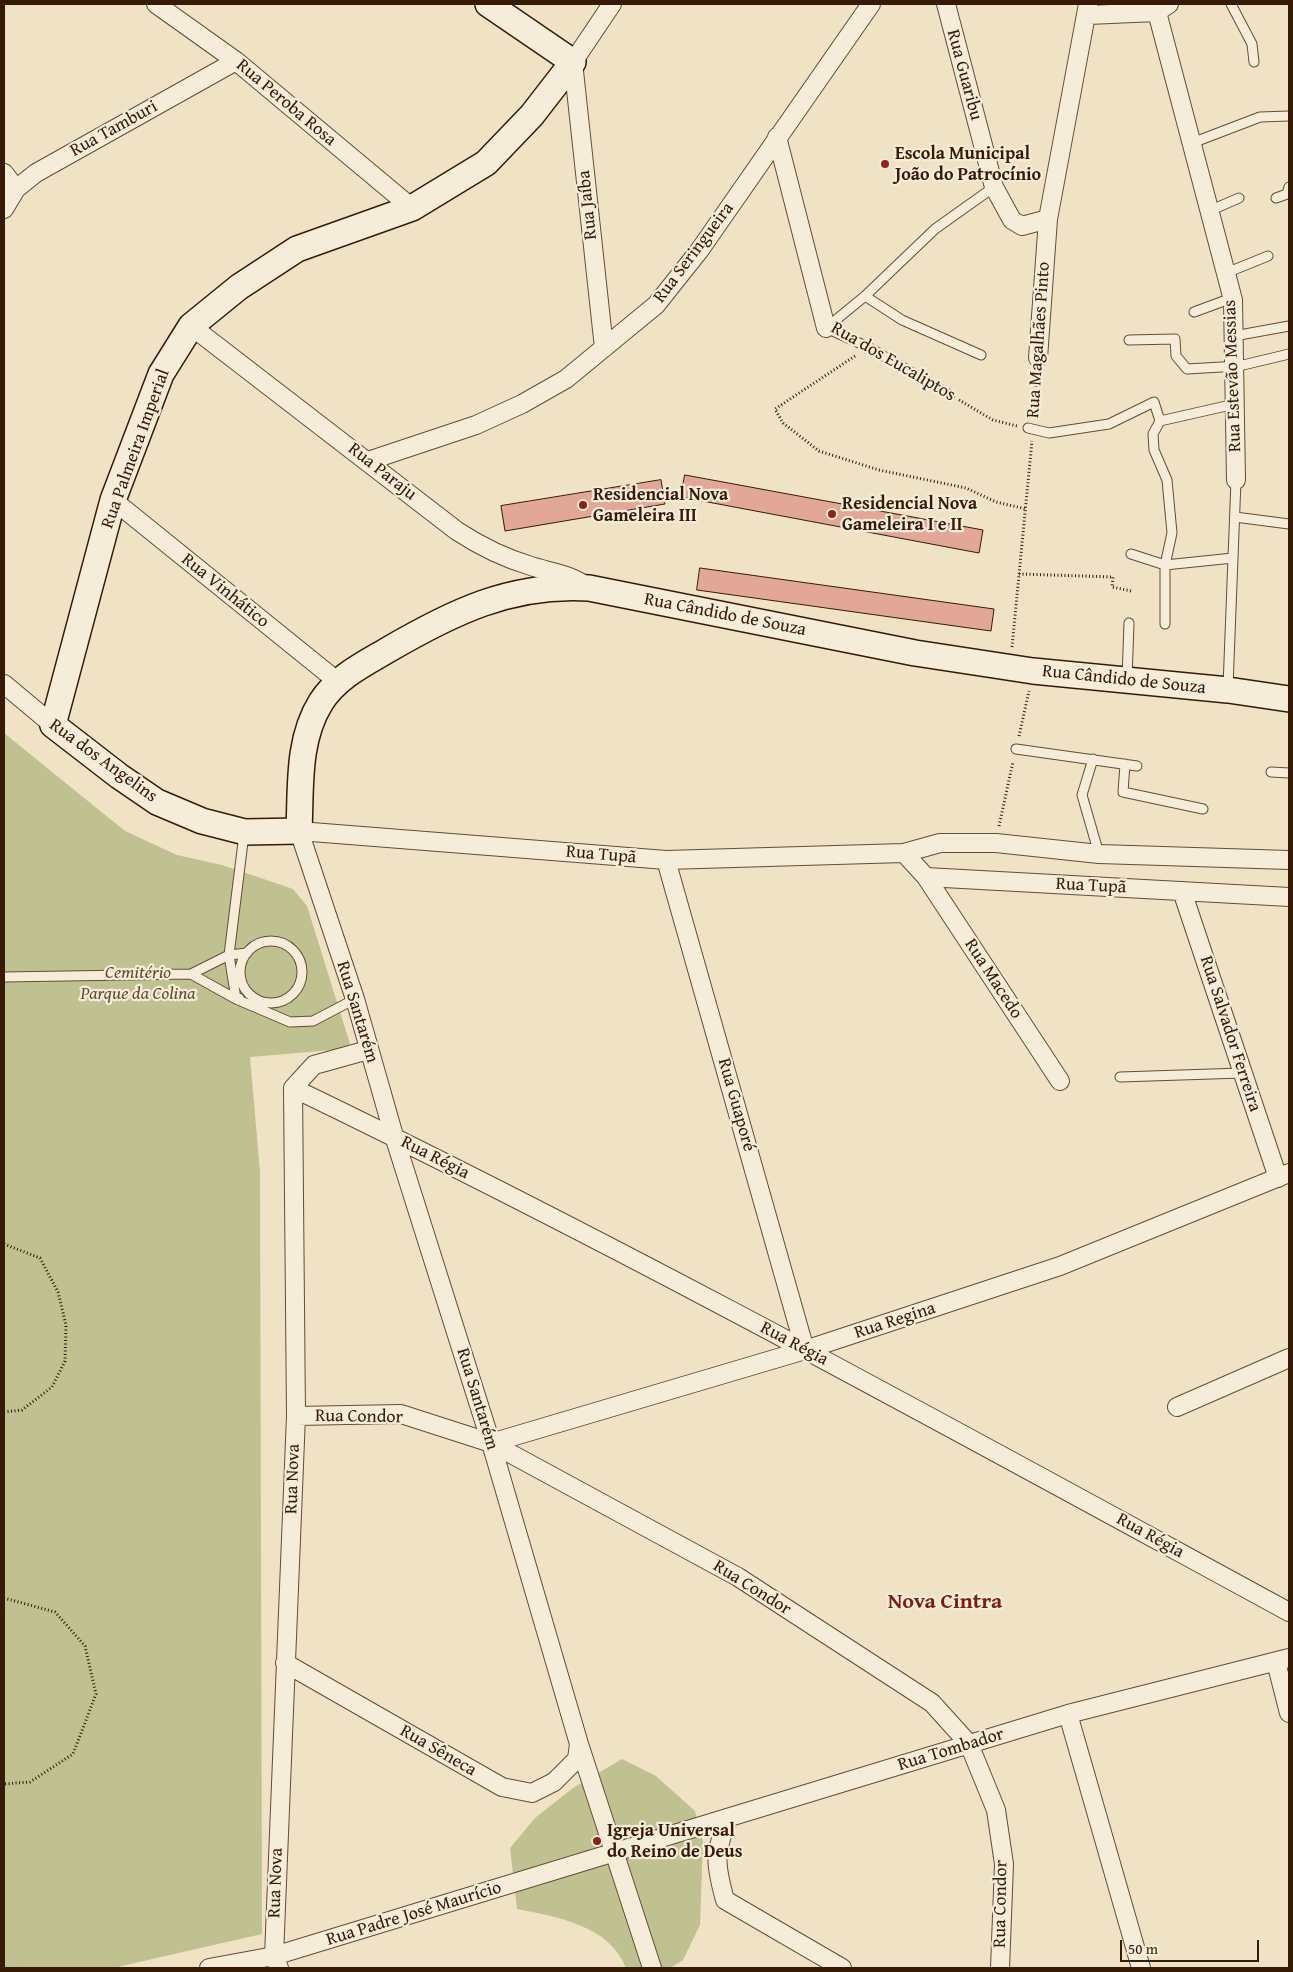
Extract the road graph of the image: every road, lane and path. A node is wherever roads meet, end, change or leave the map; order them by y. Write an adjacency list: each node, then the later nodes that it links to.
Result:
1 (156, 4): 9 (street, Rua Peroba Rosa)
2 (488, 4): 10 (street)
3 (612, 4): 10 (street, Rua Palmeira Imperial)
4 (871, 4): 13 (street, Rua Seringueira)
5 (946, 4): 16 (street, Rua Guaribu)
6 (1231, 4): 11 (lane)
7 (1163, 8): 8 (street); 14 (street, Rua Estevão Messias)
8 (1088, 9): 24 (street, Rua Magalhães Pinto)
9 (236, 61): 18 (street, Rua Tamburi); 22 (street, Rua Peroba Rosa)
10 (573, 62): 22 (street, Rua Palmeira Imperial); 36 (street, Rua Jaíba)
11 (1254, 62)
12 (1289, 116): 14 (lane)
13 (777, 137): 32 (street, Rua dos Eucaliptos); 36 (street, Rua Seringueira)
14 (1192, 143): 23 (street, Rua Estevão Messias)
15 (4, 173): 18 (street)
16 (994, 187): 24 (street, Rua Guaribu); 27 (lane)
17 (1289, 187): 20 (lane)
18 (16, 189): 21 (street, Rua Tamburi)
19 (1240, 198): 23 (lane)
20 (1276, 198)
21 (4, 208)
22 (412, 208): 30 (street, Rua Palmeira Imperial)
23 (1209, 210): 26 (street, Rua Estevão Messias)
24 (1048, 219): 39 (street, Rua Magalhães Pinto)
25 (1268, 256): 26 (lane)
26 (1226, 273): 28 (street, Rua Estevão Messias)
27 (865, 296): 32 (lane); 38 (lane)
28 (1232, 298): 29 (lane); 33 (street, Rua Estevão Messias)
29 (1194, 312)
30 (191, 326): 45 (street, Rua Paraju); 47 (street, Rua Palmeira Imperial)
31 (1289, 326): 33 (lane)
32 (826, 328): 35 (lane, Rua dos Eucaliptos)
33 (1234, 336): 40 (street, Rua Estevão Messias)
34 (1129, 340): 40 (lane)
35 (868, 347): 41 (lane, Rua dos Eucaliptos); 48 (path)
36 (604, 348): 45 (street, Rua Seringueira)
37 (1289, 354): 40 (lane)
38 (981, 355)
39 (1038, 358): 44 (path, Rua Magalhães Pinto)
40 (1234, 366): 42 (street, Rua Estevão Messias)
41 (950, 395): 44 (path, Rua dos Eucaliptos)
42 (1235, 404): 43 (lane); 46 (street, Rua Estevão Messias)
43 (1160, 421): 44 (lane); 53 (lane)
44 (1030, 428): 48 (path, Rua Magalhães Pinto)
45 (368, 461): 55 (street, Rua Paraju)
46 (1236, 480): 49 (lane, Rua Estevão Messias)
47 (114, 500): 61 (street, Rua Vinhático); 65 (street, Rua Palmeira Imperial)
48 (1026, 509): 54 (path, Rua Magalhães Pinto)
49 (1235, 517): 50 (lane); 52 (lane, Rua Estevão Messias)
50 (1289, 524)
51 (1131, 554): 53 (lane)
52 (1233, 558): 53 (lane); 63 (lane, Rua Estevão Messias)
53 (1164, 565): 58 (lane)
54 (1019, 574): 56 (path); 59 (path, Rua Magalhães Pinto)
55 (588, 588): 59 (street, Rua Cândido de Souza); 61 (street, Rua Cândido de Souza)
56 (1131, 590)
57 (1128, 622): 60 (lane)
58 (1165, 624)
59 (1010, 667): 60 (street, Rua Cândido de Souza)
60 (1128, 680): 63 (street, Rua Cândido de Souza)
61 (337, 681): 73 (street, Rua Cândido de Souza)
62 (4, 684): 65 (street, Rua dos Angelins)
63 (1228, 690): 64 (street, Rua Cândido de Souza)
64 (1289, 699)
65 (53, 725): 74 (street, Rua dos Angelins)
66 (1016, 749): 67 (lane)
67 (1093, 759): 68 (lane); 76 (lane)
68 (1125, 764): 69 (lane); 72 (lane)
69 (1138, 766)
70 (1271, 772): 71 (lane)
71 (1289, 773)
72 (1203, 810)
73 (299, 831): 74 (street, Rua dos Angelins); 77 (street, Rua Tupã); 88 (street, Rua Santarém)
74 (245, 832): 83 (lane)
75 (904, 853): 76 (street, Rua Tupã); 77 (street, Rua Tupã); 79 (street)
76 (1099, 854): 78 (street, Rua Tupã)
77 (666, 860): 97 (street, Rua Guaporé)
78 (1289, 860)
79 (926, 877): 80 (street, Rua Tupã); 92 (street, Rua Macedo)
80 (1182, 891): 81 (street, Rua Tupã); 90 (street, Rua Salvador Ferreira)
81 (1289, 896)
82 (247, 953): 83 (lane); 86 (lane); 86 (lane)
83 (229, 955): 84 (lane); 87 (lane)
84 (191, 974): 85 (lane); 87 (lane)
85 (4, 977)
86 (252, 997): 87 (lane)
87 (236, 999): 88 (lane)
88 (355, 999): 89 (street, Rua Santarém)
89 (368, 1050): 93 (street); 94 (street, Rua Santarém)
90 (1242, 1073): 91 (lane); 95 (street, Rua Salvador Ferreira)
91 (1120, 1077)
92 (1060, 1081)
93 (293, 1088): 94 (street, Rua Régia); 101 (street, Rua Nova)
94 (394, 1136): 97 (street, Rua Régia); 102 (street, Rua Santarém)
95 (1284, 1175): 97 (street, Rua Regina)
96 (4, 1244): 100 (path)
97 (805, 1350): 102 (street, Rua Regina); 104 (street, Rua Régia)
98 (1289, 1358): 99 (street)
99 (1177, 1407)
100 (4, 1412)
101 (296, 1416): 102 (street, Rua Condor); 106 (street, Rua Nova)
102 (491, 1443): 109 (street, Rua Santarém); 110 (street, Rua Condor)
103 (4, 1598): 111 (path)
104 (1289, 1612)
105 (1283, 1660): 107 (street); 108 (street, Rua Tombador)
106 (285, 1663): 109 (street, Rua Sêneca); 114 (street, Rua Nova)
107 (1289, 1713)
108 (1068, 1714): 110 (street, Rua Tombador); 120 (street)
109 (579, 1744): 113 (street, Rua Santarém)
110 (969, 1744): 112 (street, Rua Tombador); 119 (street, Rua Condor)
111 (4, 1784)
112 (728, 1818): 113 (street, Rua Tombador); 118 (street)
113 (616, 1853): 114 (street, Rua Padre José Maurício); 117 (street, Rua Santarém)
114 (276, 1962): 115 (street, Rua Padre José Maurício)
115 (250, 1964): 116 (street, Rua Padre José Maurício)
116 (209, 1968)
117 (652, 1968)
118 (842, 1968)
119 (1000, 1968)
120 (1141, 1968)

